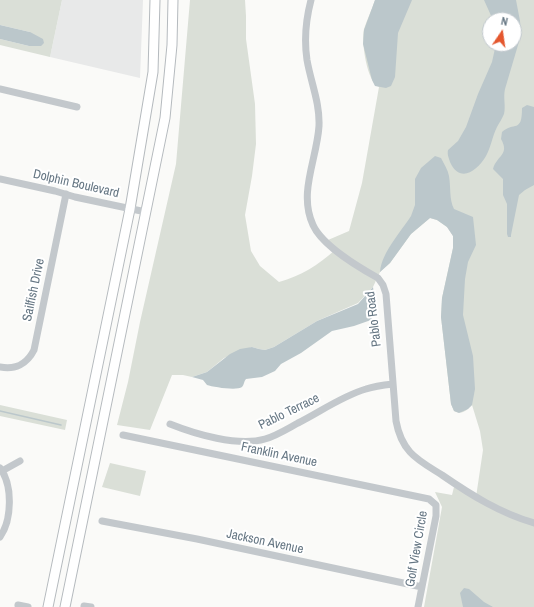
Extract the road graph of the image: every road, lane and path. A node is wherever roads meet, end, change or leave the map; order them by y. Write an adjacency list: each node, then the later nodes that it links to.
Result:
1 (155, 0): 8 (main road)
2 (173, 0): 9 (main road)
3 (311, 0): 12 (street, Pablo Road)
4 (0, 89): 5 (street)
5 (77, 107)
6 (0, 178): 7 (street, Dolphin Boulevard)
7 (66, 194): 8 (street, Dolphin Boulevard); 10 (street, Sailfish Drive)
8 (130, 209): 9 (street, Dolphin Boulevard); 11 (main road)
9 (146, 212): 13 (main road)
10 (0, 367)
11 (94, 383): 13 (main road); 22 (main road)
12 (393, 384): 14 (street, Pablo Terrace); 20 (street, Pablo Road)
13 (110, 386): 23 (main road)
14 (170, 424)
15 (123, 435): 18 (street, Franklin Avenue)
16 (20, 460): 17 (street)
17 (1, 470): 21 (street)
18 (429, 499): 24 (street, Golf View Circle)
19 (102, 521): 24 (street, Jackson Avenue)
20 (534, 524)
21 (0, 537)
22 (59, 553): 23 (main road); 27 (main road)
23 (75, 557): 28 (main road)
24 (422, 587): 29 (street, Golf View Circle)
25 (18, 605): 26 (street)
26 (28, 607)
27 (48, 607)
28 (65, 607)
29 (418, 607)

